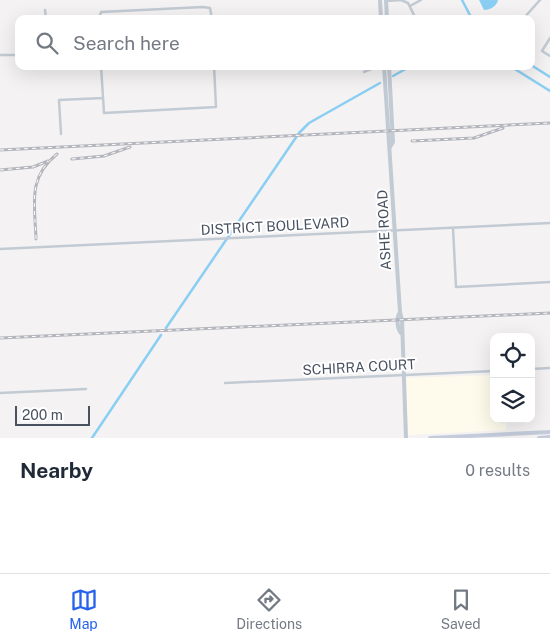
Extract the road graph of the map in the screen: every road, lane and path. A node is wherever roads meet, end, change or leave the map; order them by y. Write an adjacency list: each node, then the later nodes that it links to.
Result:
1 (380, 0): 11 (street)
2 (385, 0): 6 (street); 12 (street)
3 (421, 0): 5 (street)
4 (540, 0): 14 (street)
5 (414, 2): 6 (street)
6 (410, 6): 13 (street)
7 (45, 10): 8 (street)
8 (46, 15)
9 (100, 15): 10 (street)
10 (211, 15)
11 (381, 15)
12 (387, 15)
13 (414, 15)
14 (527, 15)
15 (550, 38): 18 (street)
16 (0, 55): 17 (street)
17 (15, 55)
18 (550, 56)
19 (101, 70): 25 (street)
20 (214, 70): 25 (street)
21 (372, 70): 24 (street)
22 (384, 70): 27 (street, ASHE ROAD)
23 (390, 70): 27 (street, ASHE ROAD)
24 (364, 72)
25 (103, 98): 26 (street)
26 (61, 134)
27 (390, 147): 30 (street, ASHE ROAD)
28 (550, 223): 29 (street, DISTRICT BOULEVARD)
29 (453, 228): 30 (street, DISTRICT BOULEVARD); 32 (street)
30 (395, 231): 31 (street, DISTRICT BOULEVARD); 36 (street, ASHE ROAD)
31 (0, 249)
32 (550, 282)
33 (550, 368): 34 (street)
34 (535, 369)
35 (490, 370): 36 (street, SCHIRRA COURT)
36 (403, 375): 37 (street, SCHIRRA COURT); 43 (street, ASHE ROAD)
37 (225, 383)
38 (86, 389): 39 (street)
39 (0, 393)
40 (548, 432): 41 (main road); 46 (main road)
41 (513, 434): 42 (main road); 45 (main road)
42 (483, 437): 44 (main road)
43 (406, 438)
44 (430, 438)
45 (504, 438)
46 (524, 438)
47 (539, 438): 48 (main road)
48 (550, 438)

